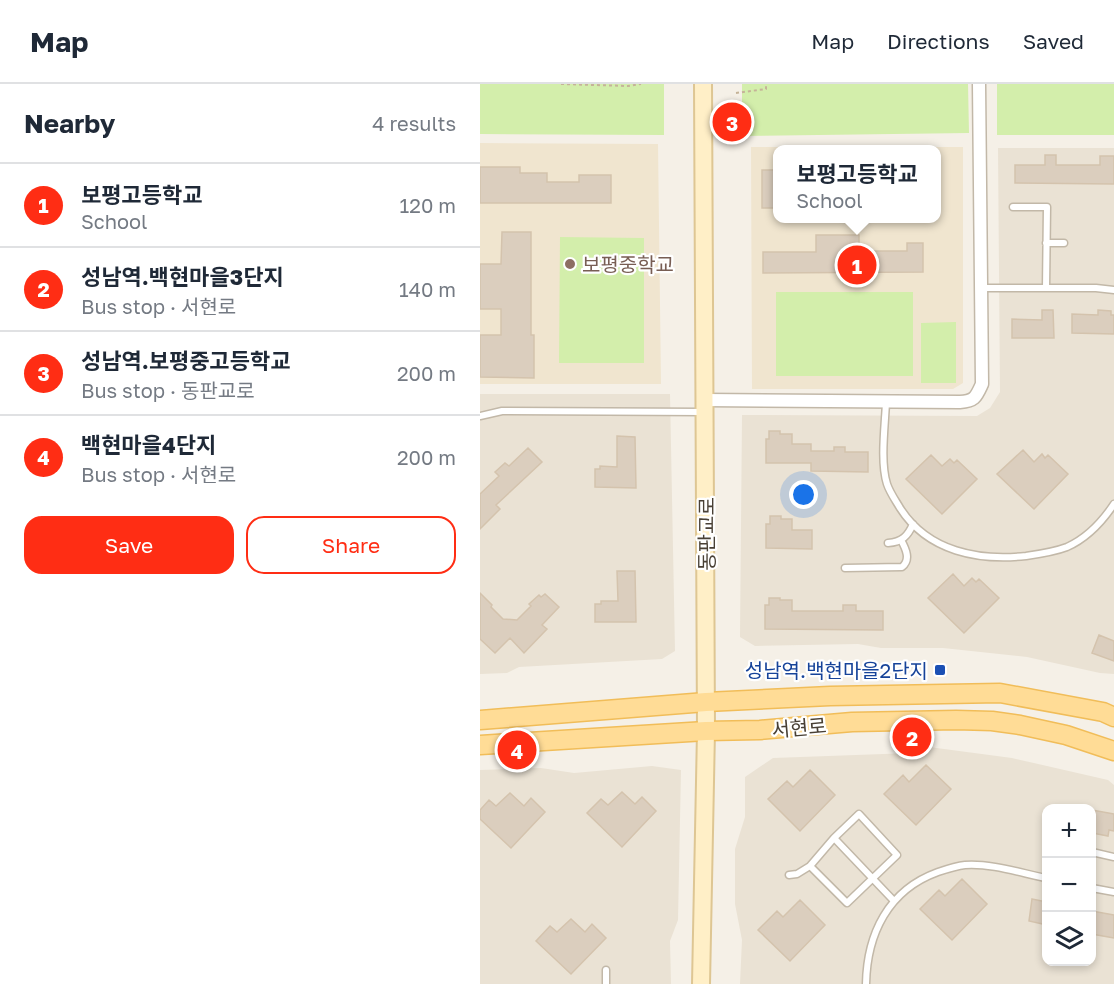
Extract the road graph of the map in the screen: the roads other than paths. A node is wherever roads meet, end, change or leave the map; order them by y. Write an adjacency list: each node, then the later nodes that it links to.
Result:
1 (702, 84): 10 (main road, 동판교로)
2 (979, 84): 6 (street)
3 (1013, 207): 4 (lane)
4 (1046, 243): 5 (lane); 7 (lane)
5 (1064, 243)
6 (981, 288): 7 (lane); 9 (street)
7 (1046, 288): 8 (lane)
8 (1114, 290)
9 (886, 402): 10 (street); 13 (lane)
10 (705, 406): 11 (lane); 17 (main road, 동판교로)
11 (480, 416)
12 (1114, 504): 13 (lane)
13 (913, 524): 14 (lane)
14 (901, 540): 15 (lane); 16 (lane)
15 (888, 543)
16 (845, 568)
17 (706, 702): 18 (main road, 서현로); 19 (main road, 서현로); 20 (main road, 동판교로)
18 (1114, 717)
19 (480, 720)
20 (706, 731): 21 (main road, 서현로); 22 (main road, 서현로); 35 (main road, 동판교로)
21 (480, 745)
22 (1114, 752)
23 (834, 838): 26 (lane); 29 (lane); 29 (lane)
24 (1096, 853): 25 (lane)
25 (1114, 857)
26 (810, 866): 27 (lane); 29 (lane)
27 (789, 875)
28 (1042, 877): 32 (lane)
29 (873, 878): 32 (lane)
30 (1096, 889): 31 (lane)
31 (1114, 892)
32 (894, 901): 36 (lane)
33 (606, 970): 34 (lane)
34 (606, 984)
35 (701, 984)
36 (866, 984)

